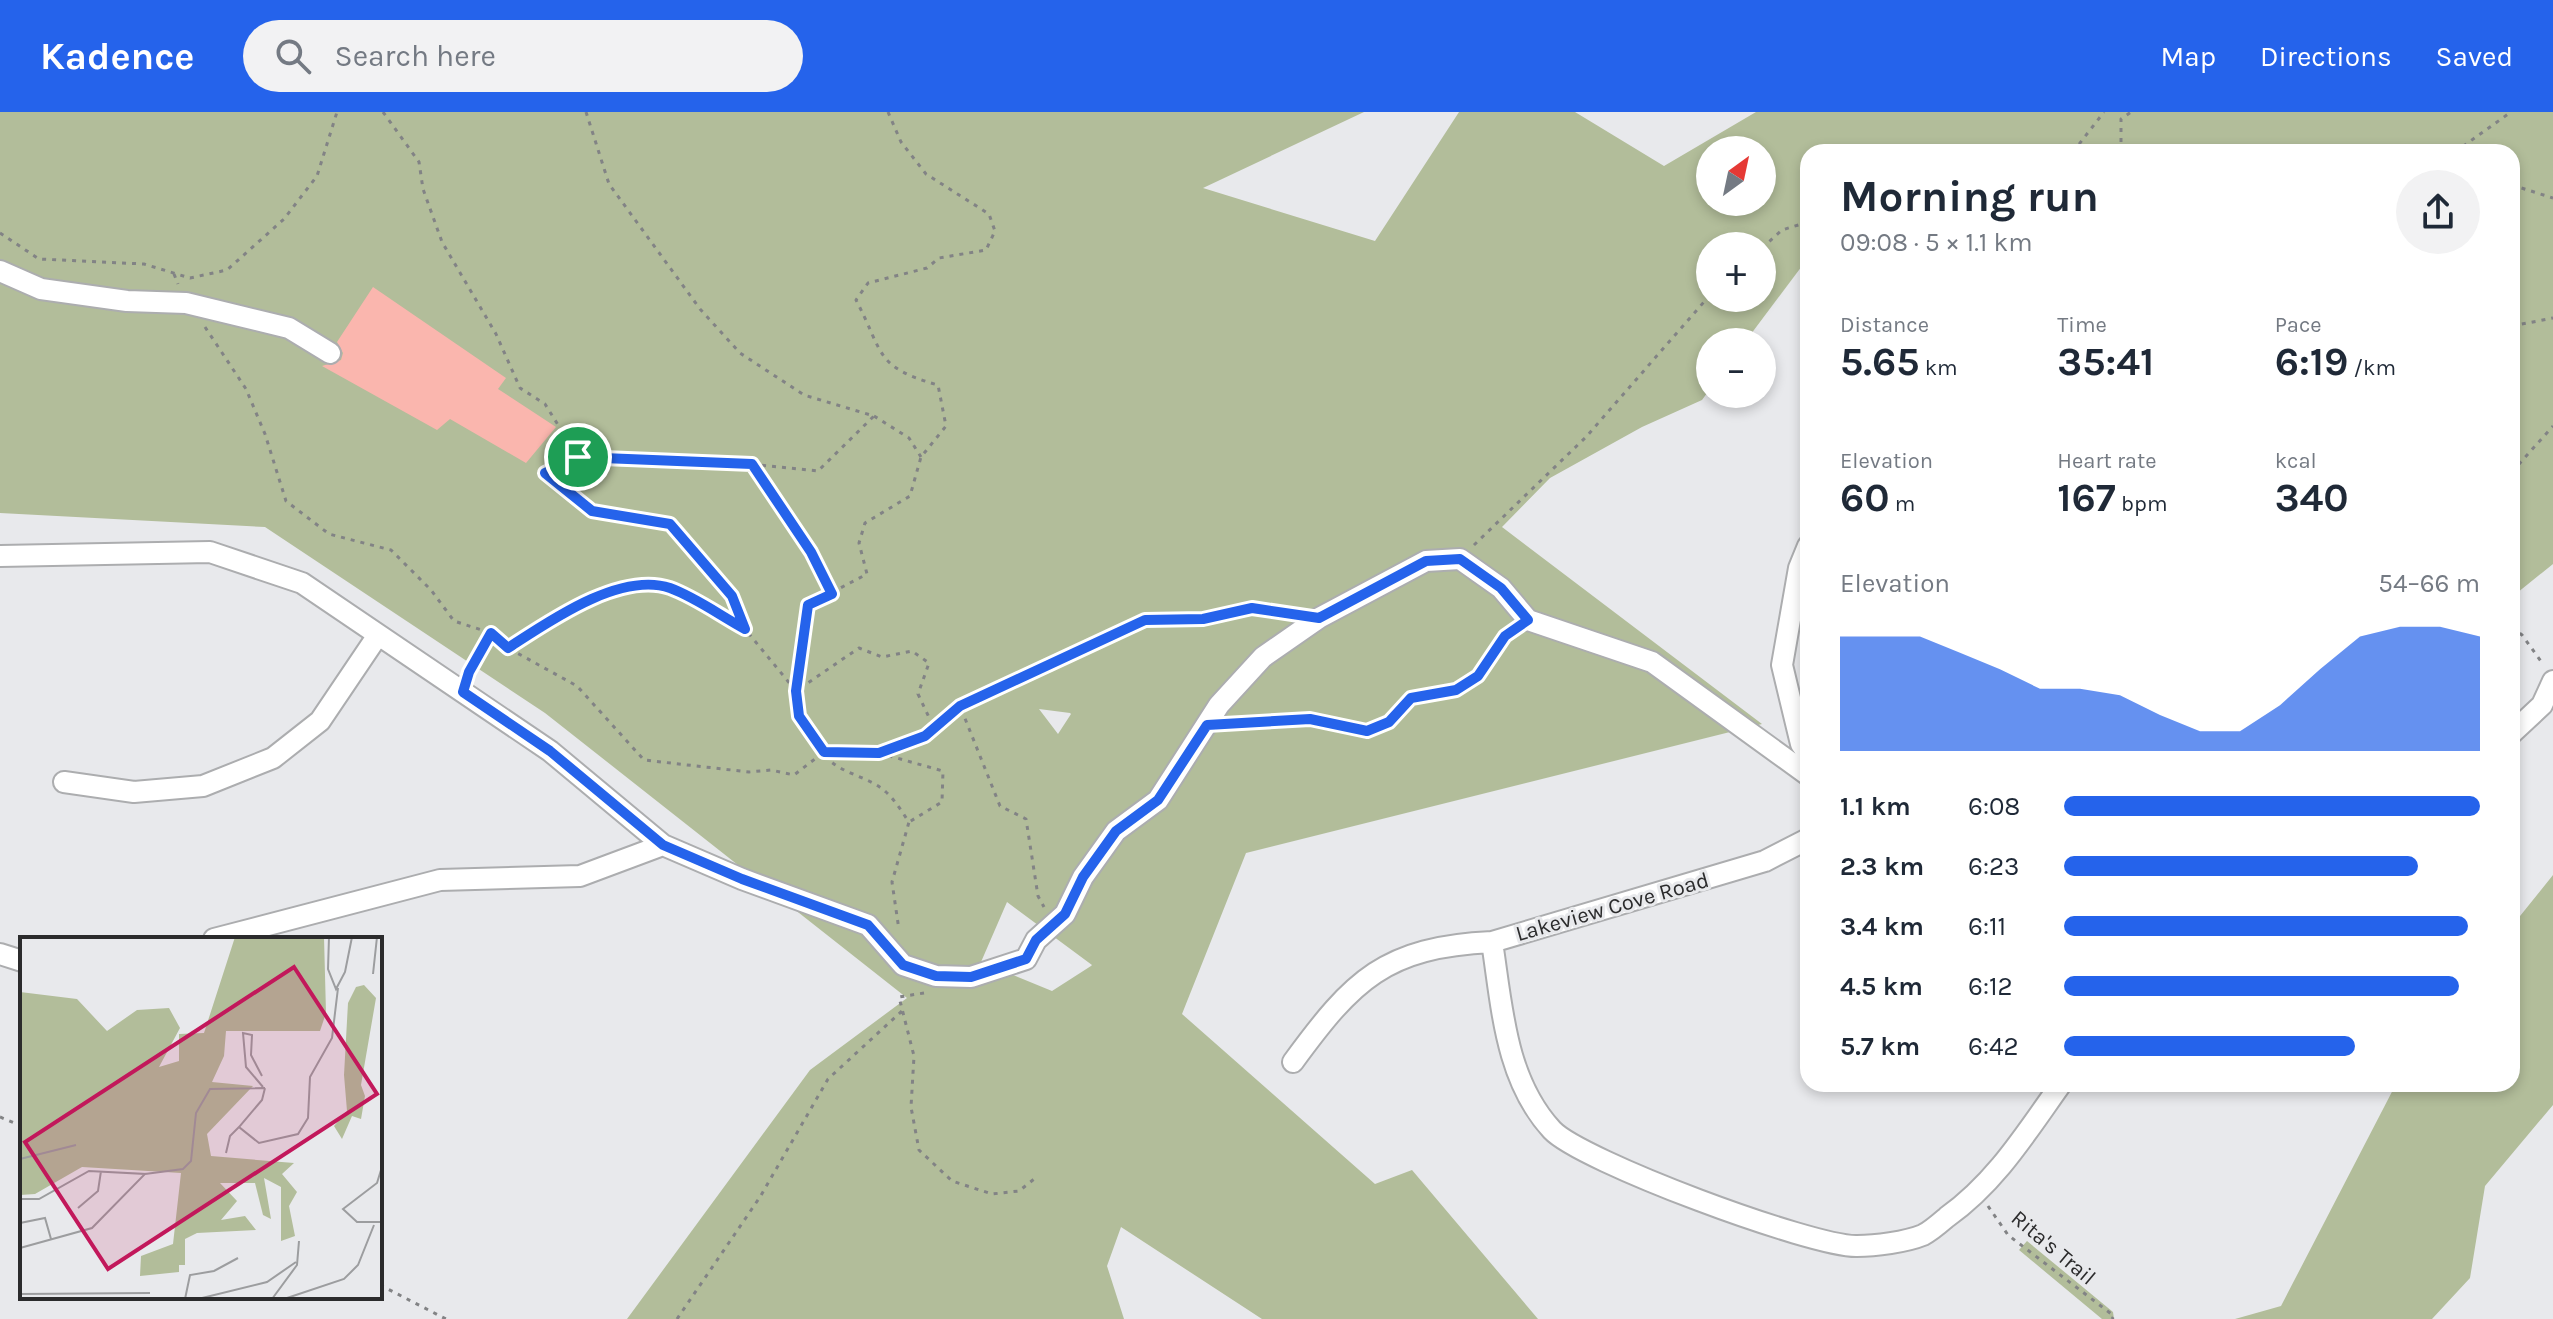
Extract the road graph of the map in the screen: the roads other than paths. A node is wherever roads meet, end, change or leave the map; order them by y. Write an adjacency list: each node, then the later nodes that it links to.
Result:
1 (0, 271): 2 (street)
2 (330, 353)
3 (0, 556): 5 (street)
4 (1800, 566): 8 (street)
5 (378, 635): 10 (street); 12 (street)
6 (2549, 674): 7 (street)
7 (2520, 726)
8 (1800, 740)
9 (1800, 769): 12 (street)
10 (64, 782)
11 (1800, 843): 14 (street, Lakeview Cove Road)
12 (663, 845): 13 (street)
13 (222, 937)
14 (1492, 942): 17 (street); 18 (street, Lakeview Cove Road)
15 (0, 954): 16 (street)
16 (20, 960)
17 (1293, 1062)
18 (2055, 1092)

